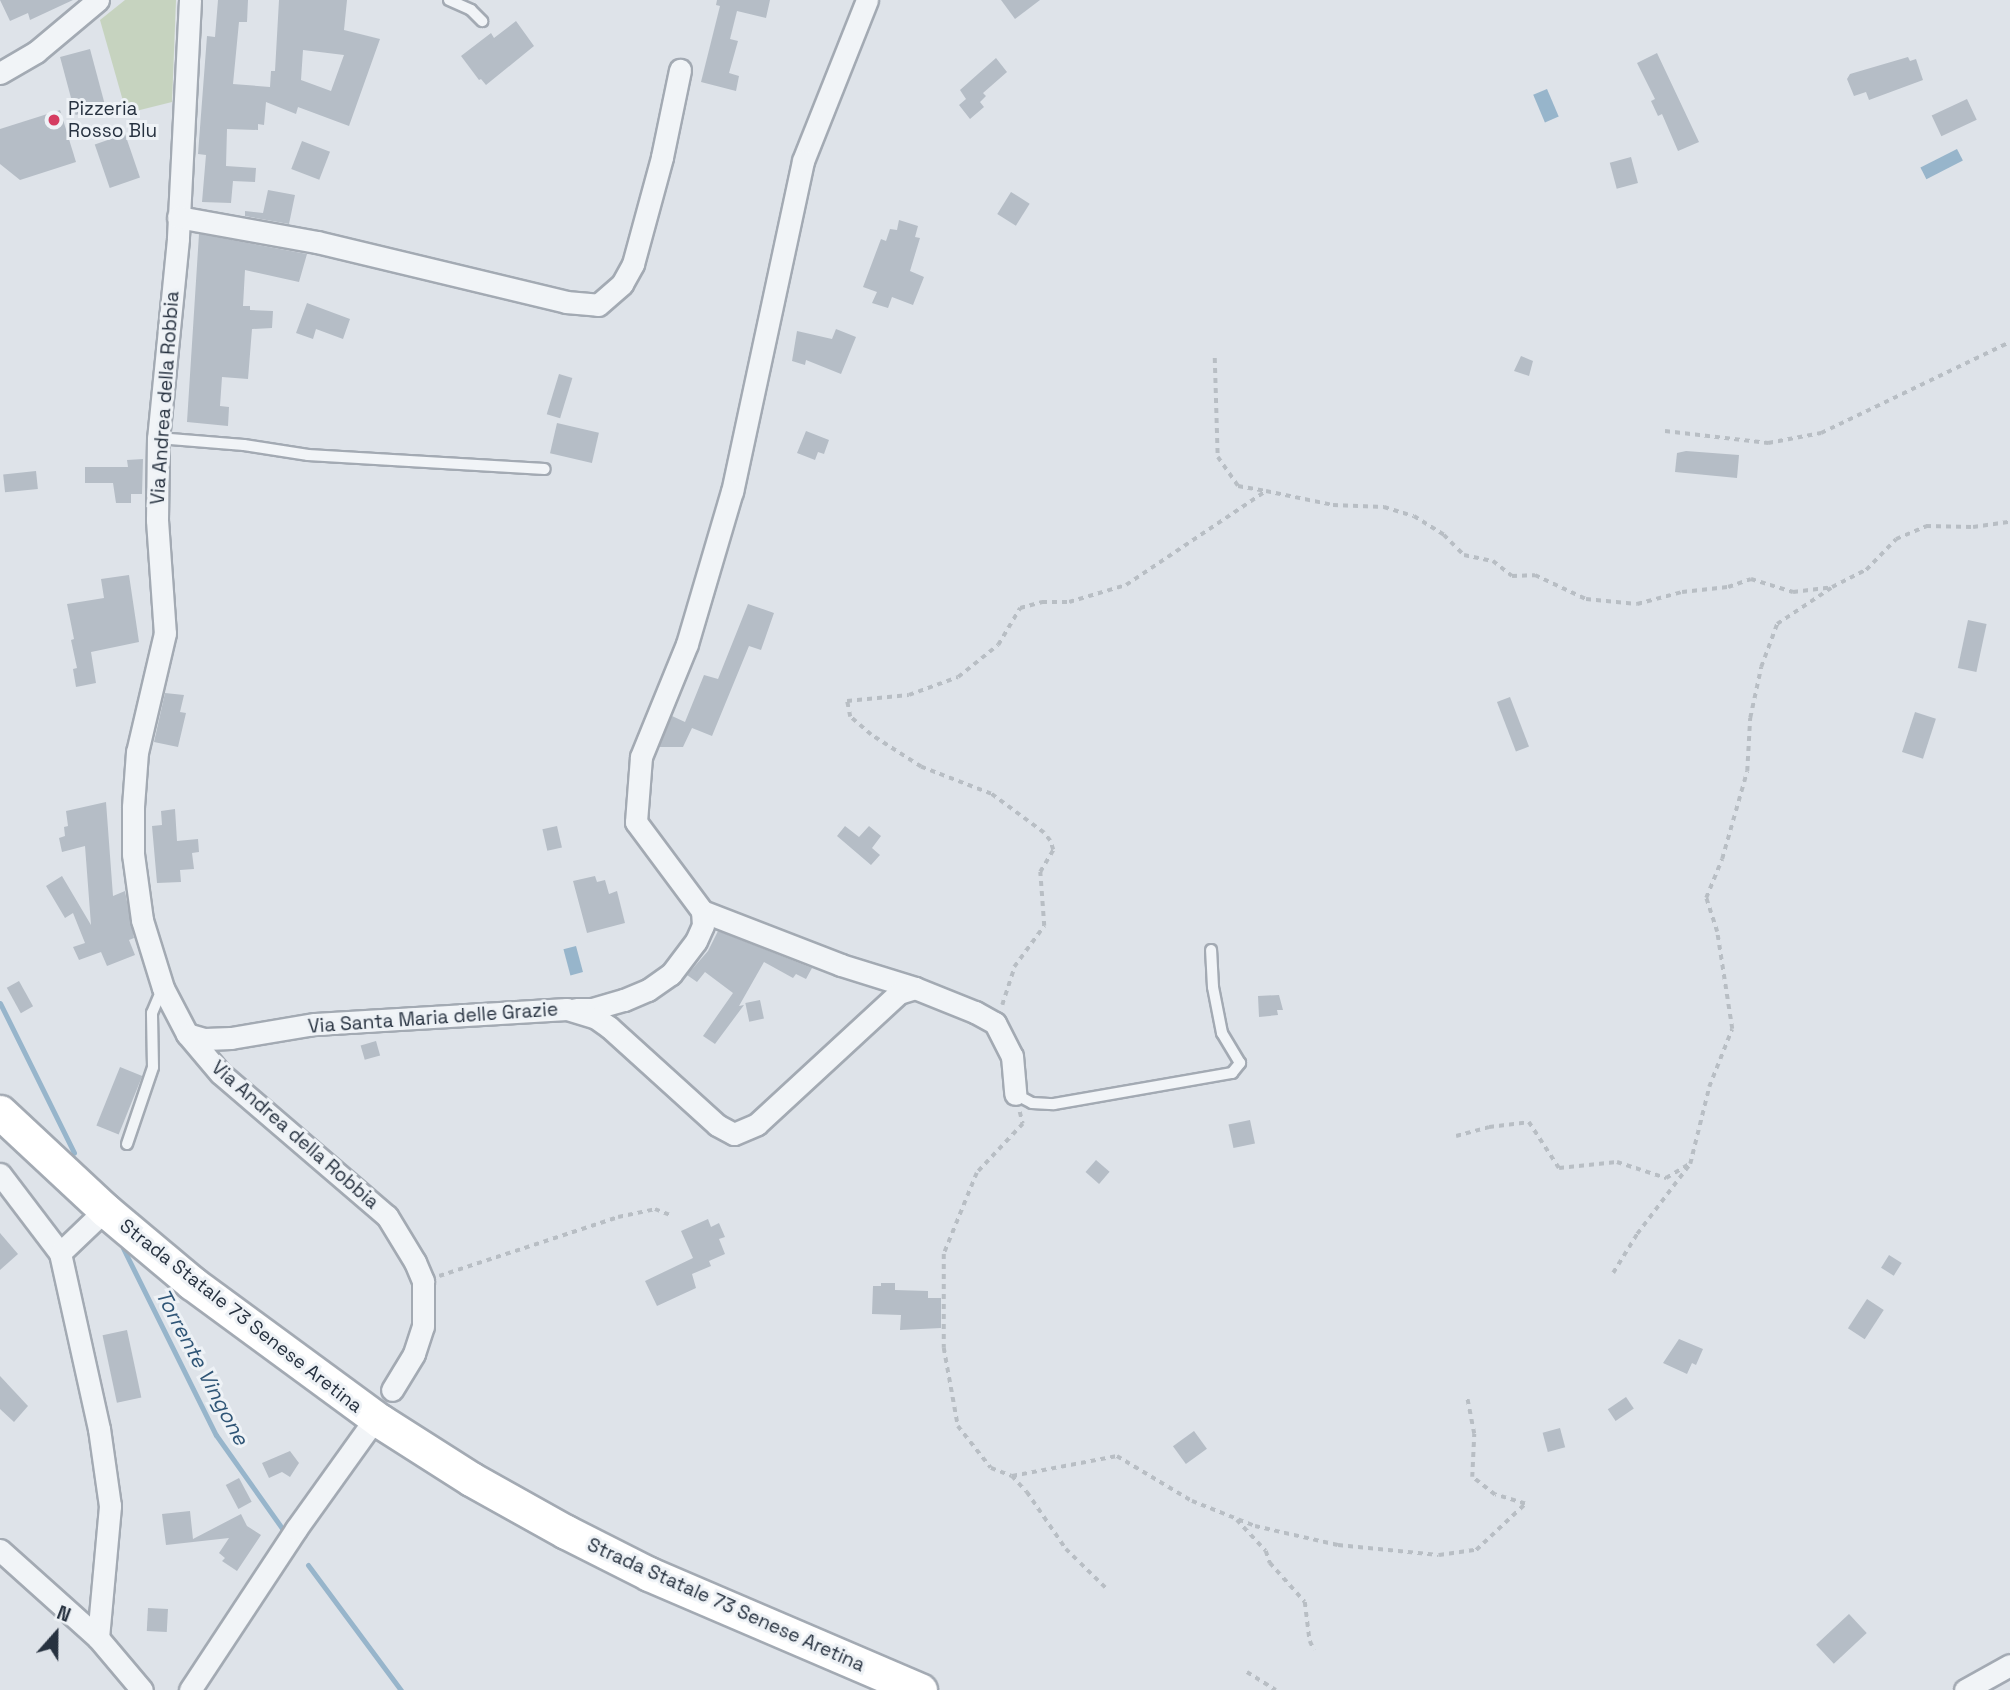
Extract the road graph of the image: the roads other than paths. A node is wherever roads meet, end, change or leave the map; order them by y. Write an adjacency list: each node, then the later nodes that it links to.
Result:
1 (98, 0): 7 (street)
2 (190, 0): 8 (street, Via Andrea della Robbia)
3 (449, 0): 5 (lane)
4 (867, 0): 11 (street)
5 (482, 21)
6 (680, 70): 8 (street)
7 (0, 73)
8 (178, 216): 9 (street, Via Andrea della Robbia)
9 (158, 438): 10 (lane); 13 (street, Via Andrea della Robbia)
10 (545, 469)
11 (702, 911): 14 (street); 15 (street)
12 (1211, 950): 17 (lane)
13 (163, 988): 16 (street, Via Andrea della Robbia); 19 (lane)
14 (915, 988): 15 (street, Via Santa Maria delle Grazie); 17 (street)
15 (567, 1009): 16 (street, Via Santa Maria delle Grazie)
16 (187, 1034): 23 (street, Via Andrea della Robbia)
17 (1015, 1094)
18 (0, 1112): 21 (main road, Strada Statale 73 Senese Aretina)
19 (127, 1144)
20 (0, 1174): 22 (street)
21 (105, 1210): 22 (street); 30 (main road, Strada Statale 73 Senese Aretina)
22 (60, 1254): 26 (street)
23 (392, 1390)
24 (368, 1430): 29 (street)
25 (0, 1550): 26 (street)
26 (98, 1637): 28 (street)
27 (2010, 1665): 31 (street)
28 (142, 1690)
29 (190, 1690)
30 (920, 1690)
31 (1965, 1690)

